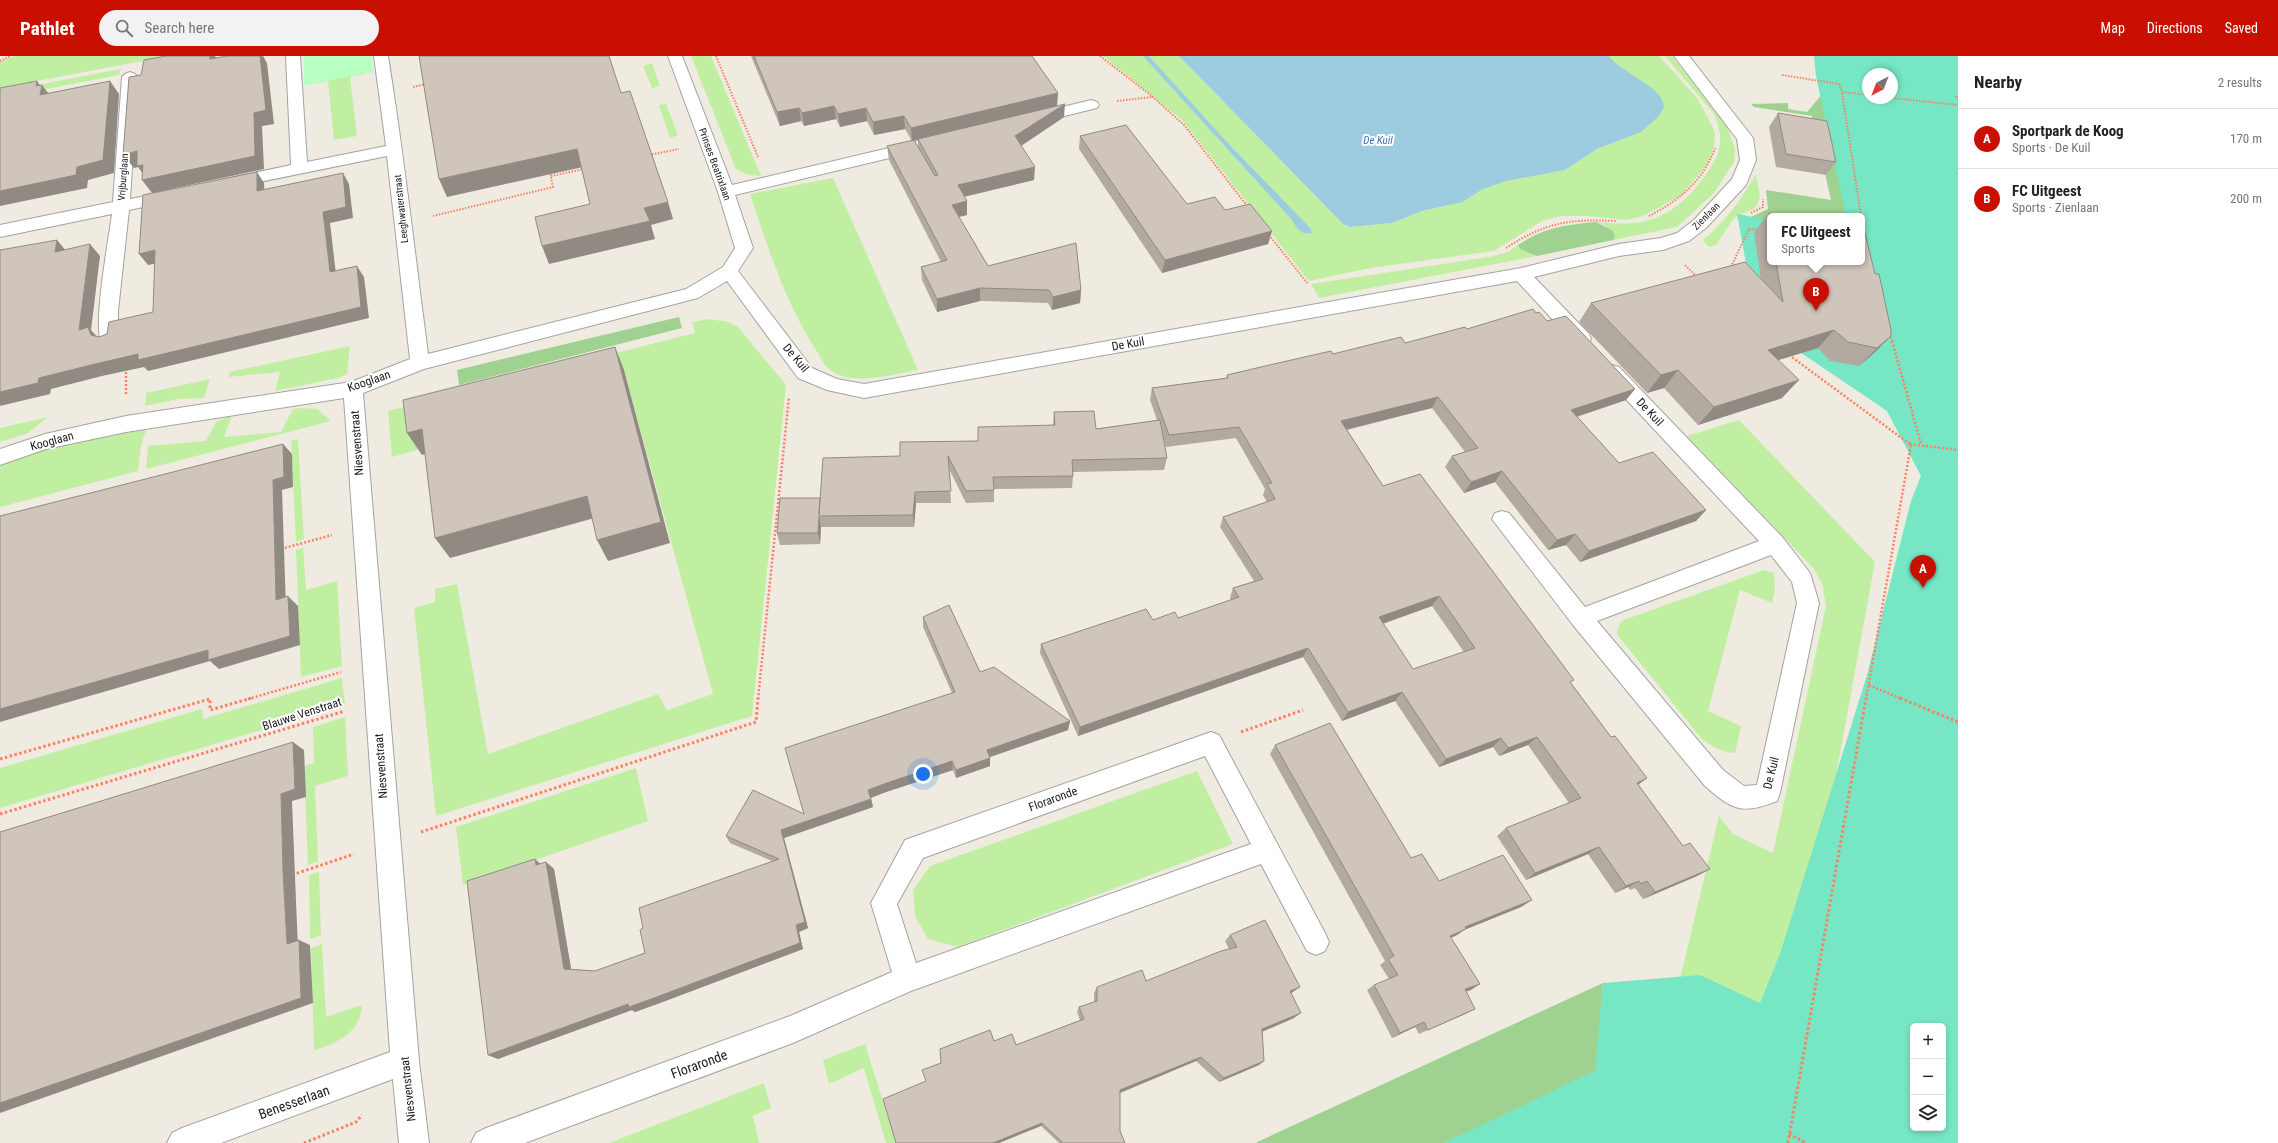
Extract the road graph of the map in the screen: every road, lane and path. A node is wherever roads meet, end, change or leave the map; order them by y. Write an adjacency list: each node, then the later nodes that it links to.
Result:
1 (11, 56): 8 (path)
2 (293, 56): 28 (street)
3 (382, 56): 12 (street, Leeghwaterstraat)
4 (674, 56): 24 (street, Prinses Beatrixlaan)
5 (716, 56): 31 (path)
6 (1100, 56): 16 (path)
7 (1681, 56): 47 (street, Zienlaan)
8 (0, 61)
9 (1782, 75): 13 (path)
10 (130, 77): 35 (street, Vrijburglaan)
11 (430, 84): 12 (path)
12 (387, 88): 25 (street, Leeghwaterstraat)
13 (1842, 92): 14 (path); 37 (path)
14 (1862, 94)
15 (1956, 96): 18 (path)
16 (1153, 97): 19 (path); 36 (path)
17 (1898, 99): 20 (path)
18 (1958, 100)
19 (1091, 105): 21 (street)
20 (1958, 105)
21 (1022, 121)
22 (960, 136): 31 (street)
23 (1717, 141): 38 (path)
24 (707, 142): 26 (path); 33 (street, Prinses Beatrixlaan)
25 (395, 149): 28 (street); 40 (street, Leeghwaterstraat)
26 (648, 155)
27 (588, 168): 30 (path)
28 (300, 169): 32 (street)
29 (549, 169): 30 (path)
30 (551, 176): 40 (path)
31 (768, 181): 33 (street)
32 (214, 187)
33 (726, 192): 46 (street, Prinses Beatrixlaan)
34 (183, 193): 35 (street, Vrijburglaan)
35 (121, 206): 41 (street, Vrijburglaan); 54 (street)
36 (1250, 210)
37 (1860, 213)
38 (1645, 218)
39 (1622, 221): 44 (path)
40 (402, 223): 55 (street, Leeghwaterstraat)
41 (0, 231)
42 (1763, 231): 45 (path)
43 (1269, 234): 51 (path)
44 (1504, 249)
45 (1730, 268)
46 (729, 271): 55 (street, Kooglaan); 56 (street, De Kuil)
47 (1521, 274): 52 (street, De Kuil); 65 (street, De Kuil)
48 (1704, 275): 49 (path)
49 (1697, 277)
50 (1315, 282): 51 (path)
51 (1307, 283): 52 (path)
52 (1324, 308): 56 (street, De Kuil)
53 (1889, 332): 60 (path)
54 (109, 340): 58 (path)
55 (420, 363): 57 (street, Kooglaan)
56 (805, 372): 75 (path)
57 (354, 388): 58 (street, Kooglaan); 64 (street, Niesvenstraat)
58 (126, 424): 62 (street, Kooglaan)
59 (1910, 444): 60 (path)
60 (1921, 444): 61 (path)
61 (1958, 450)
62 (0, 457)
63 (1502, 519): 67 (street, De Kuil)
64 (364, 527): 66 (path); 68 (street, Niesvenstraat)
65 (1775, 544): 67 (street); 67 (street, De Kuil)
66 (273, 551)
67 (1581, 618)
68 (376, 681): 73 (path); 74 (path, Blauwe Venstraat); 75 (street, Niesvenstraat)
69 (1869, 685): 71 (path)
70 (1303, 710): 72 (path)
71 (1958, 722)
72 (1211, 743): 76 (street); 79 (street, Floraronde)
73 (0, 759)
74 (0, 814)
75 (388, 843): 77 (path); 80 (street, Niesvenstraat)
76 (1267, 850): 78 (street); 79 (street, Floraronde)
77 (291, 875)
78 (1316, 942)
79 (908, 979): 84 (street, Floraronde)
80 (405, 1061): 82 (street, Benesserlaan); 83 (street, Niesvenstraat)
81 (1789, 1134): 85 (path)
82 (182, 1143)
83 (414, 1143)
84 (486, 1143)
85 (1806, 1143)

